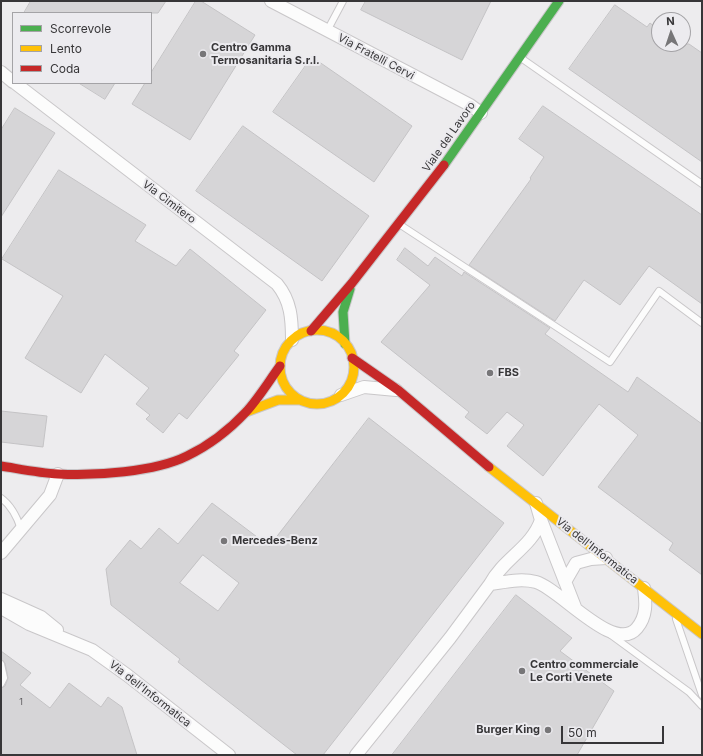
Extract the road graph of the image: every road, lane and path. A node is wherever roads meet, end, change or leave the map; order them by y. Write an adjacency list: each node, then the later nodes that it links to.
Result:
1 (270, 1): 4 (street, Via Fratelli Cervi)
2 (343, 1): 4 (lane)
3 (559, 1): 5 (street, Viale del Lavoro)
4 (327, 31): 9 (street, Via Fratelli Cervi)
5 (521, 58): 9 (street, Viale del Lavoro); 10 (lane)
6 (1, 72): 7 (street, Via Cimitero)
7 (12, 80)
8 (17, 84): 15 (street, Via Cimitero)
9 (481, 113): 11 (street, Viale del Lavoro)
10 (702, 184)
11 (399, 224): 12 (street, Viale del Lavoro); 13 (lane)
12 (352, 283): 14 (street, Viale del Lavoro); 16 (street, Viale del Lavoro)
13 (702, 323)
14 (311, 331): 15 (street, Viale del Lavoro); 16 (street)
15 (292, 340): 18 (street)
16 (345, 344): 17 (street, Viale del Lavoro)
17 (352, 358): 19 (street, Via dell'Informatica); 20 (street, Viale del Lavoro)
18 (280, 366): 21 (street); 22 (street)
19 (398, 390): 20 (street); 26 (street, Via dell'Informatica)
20 (341, 395): 21 (street)
21 (299, 400): 22 (street)
22 (246, 412): 24 (street)
23 (1, 466): 24 (street)
24 (58, 474): 28 (street)
25 (1, 498): 28 (lane)
26 (536, 503): 27 (street, Via dell'Informatica); 30 (street, Via dell'Informatica)
27 (541, 520): 31 (street); 32 (street, Via dell'Informatica)
28 (21, 529): 29 (street)
29 (1, 553)
30 (606, 558): 31 (street); 33 (street, Via dell'Informatica)
31 (565, 582): 35 (street)
32 (490, 584): 35 (street); 47 (street, Via dell'Informatica)
33 (644, 588): 37 (street); 38 (street, Via dell'Informatica)
34 (1, 599): 40 (street, Via dell'Informatica)
35 (575, 607): 38 (street)
36 (1, 608): 40 (street, Via dell'Informatica)
37 (674, 610): 39 (street); 43 (lane)
38 (607, 632): 45 (lane)
39 (702, 634)
40 (67, 639): 46 (street, Via dell'Informatica)
41 (1, 664): 42 (lane)
42 (1, 684)
43 (701, 687): 44 (lane)
44 (702, 695)
45 (702, 706)
46 (228, 755)
47 (356, 755)

